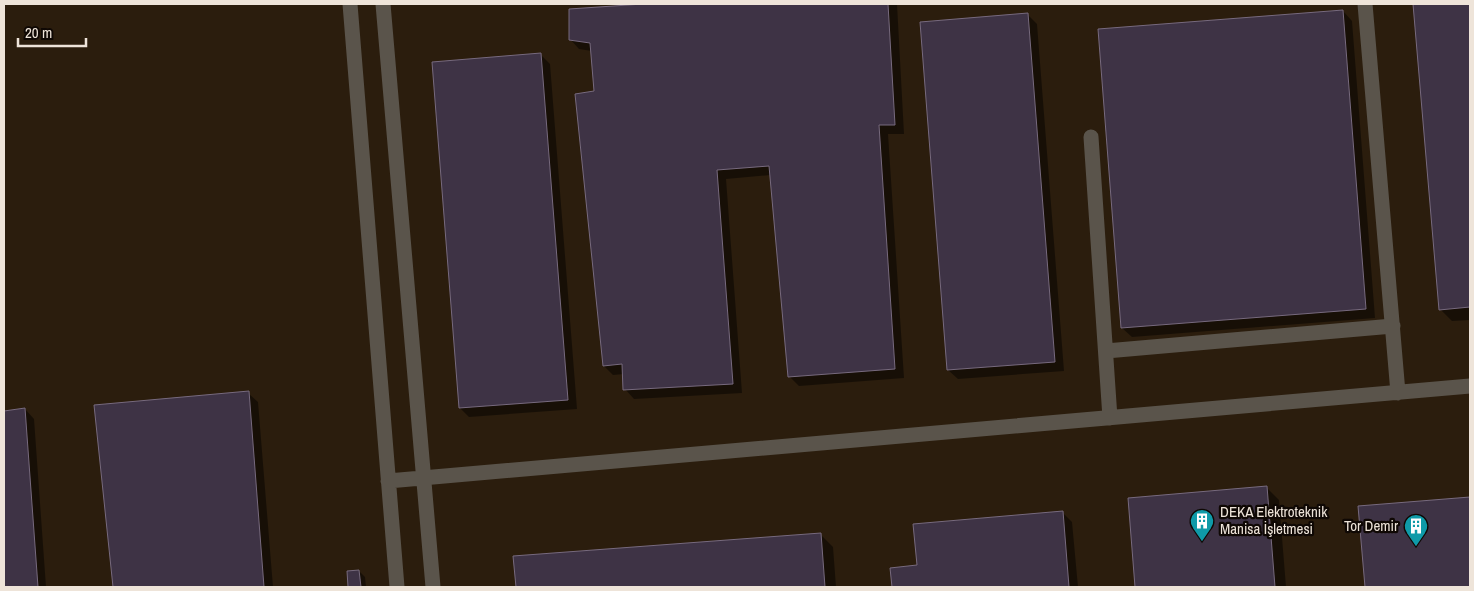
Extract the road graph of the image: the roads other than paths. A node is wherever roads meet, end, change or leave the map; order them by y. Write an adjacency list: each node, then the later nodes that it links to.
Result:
1 (350, 4): 11 (street)
2 (383, 4): 10 (street)
3 (1365, 4): 5 (street)
4 (1091, 137): 6 (street)
5 (1392, 326): 6 (street); 8 (street)
6 (1106, 350): 9 (street)
7 (1470, 386): 8 (street)
8 (1398, 393): 9 (street)
9 (1110, 418): 10 (street)
10 (424, 478): 11 (street); 13 (street)
11 (388, 481): 12 (street)
12 (396, 587)
13 (433, 587)

